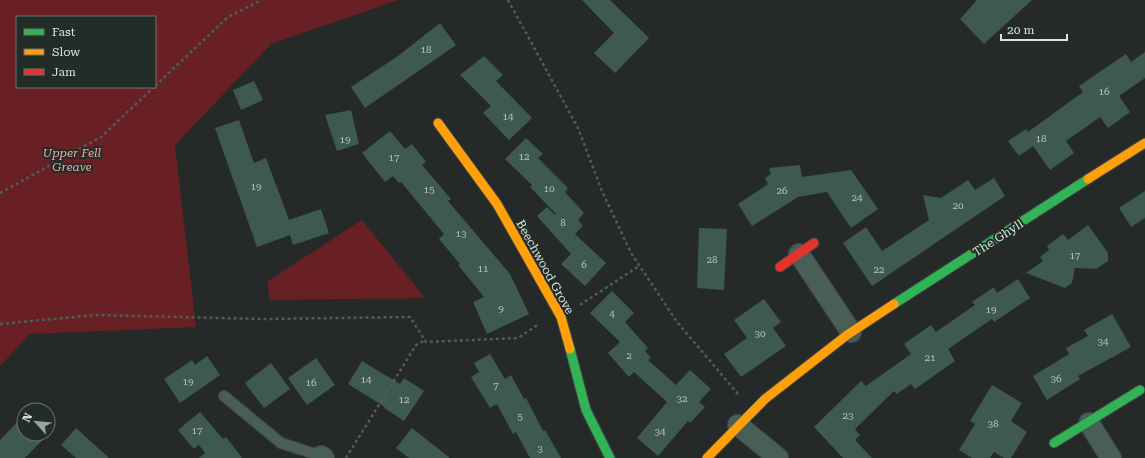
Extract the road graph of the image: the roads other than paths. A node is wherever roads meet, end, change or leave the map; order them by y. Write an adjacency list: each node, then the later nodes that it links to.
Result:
1 (438, 123): 12 (street, Beechwood Grove)
2 (1145, 143): 5 (street, The Ghyll)
3 (806, 248): 4 (street); 5 (street)
4 (780, 267)
5 (851, 332): 9 (street, The Ghyll)
6 (1140, 390): 8 (street)
7 (224, 396): 11 (lane)
8 (1090, 423): 10 (street); 15 (street)
9 (738, 425): 13 (street, The Ghyll); 14 (street)
10 (1054, 443)
11 (322, 457)
12 (610, 458)
13 (707, 458)
14 (778, 458)
15 (1111, 458)

